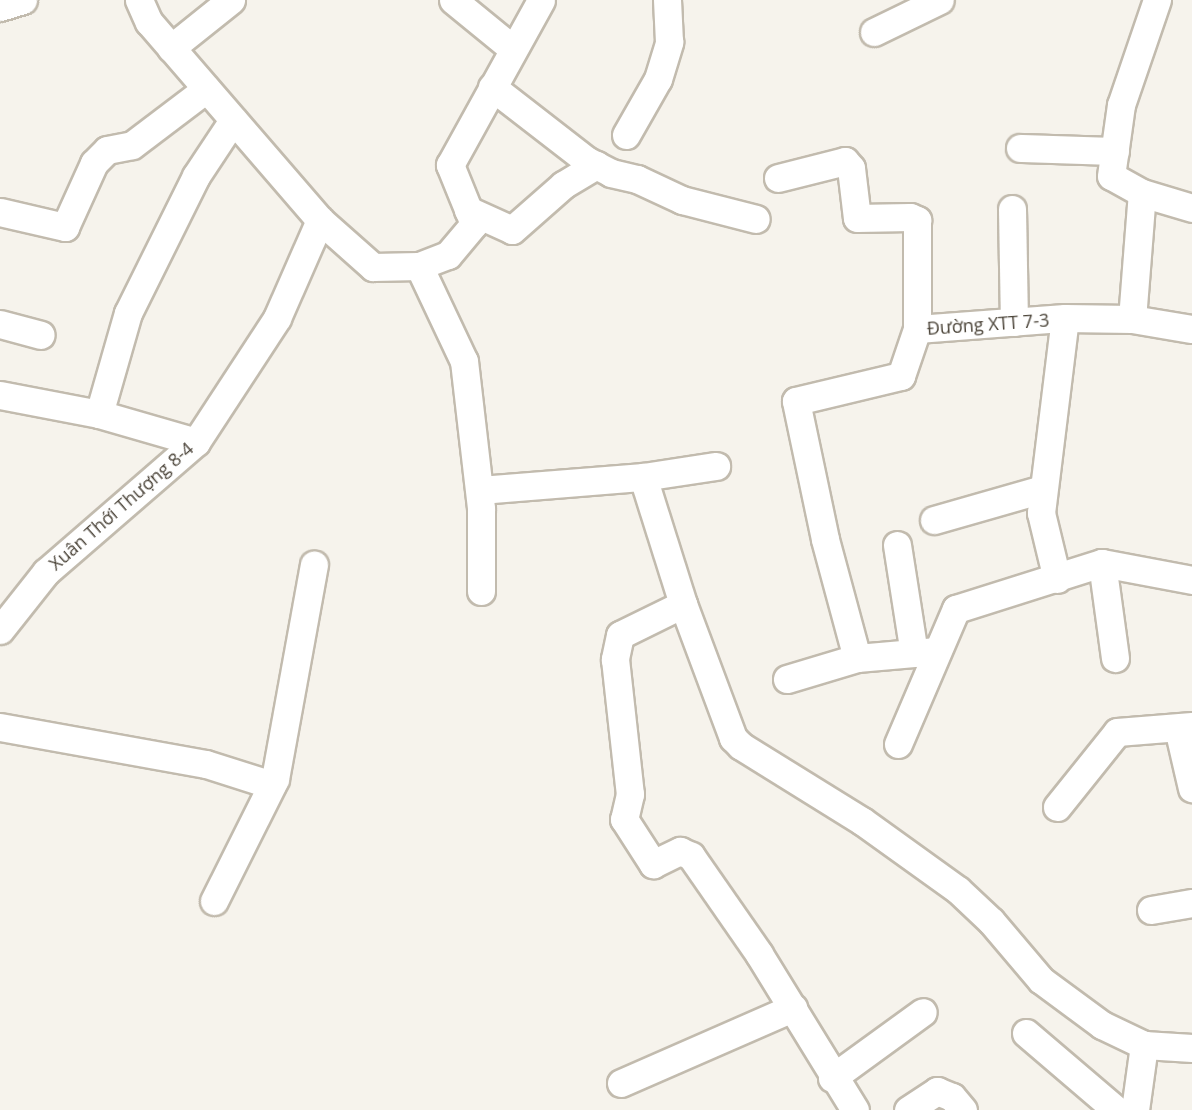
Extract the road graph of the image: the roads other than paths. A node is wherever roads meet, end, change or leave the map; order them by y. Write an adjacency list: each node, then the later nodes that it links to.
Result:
1 (22, 0): 10 (street)
2 (139, 0): 12 (street)
3 (231, 0): 12 (street)
4 (453, 0): 13 (street)
5 (541, 0): 13 (street)
6 (667, 0): 17 (street)
7 (940, 0): 8 (street); 11 (street)
8 (961, 0)
9 (1157, 0): 19 (street)
10 (0, 7)
11 (874, 32)
12 (171, 48): 15 (street)
13 (513, 49): 14 (street)
14 (492, 87): 20 (street); 25 (street)
15 (206, 89): 16 (street); 26 (street)
16 (233, 120): 27 (street); 38 (street)
17 (626, 135)
18 (1020, 148): 19 (street)
19 (1115, 151): 22 (street)
20 (596, 165): 25 (street); 28 (street)
21 (778, 178): 34 (street)
22 (1142, 193): 23 (street); 31 (street)
23 (1192, 208)
24 (1012, 209): 32 (street)
25 (468, 210): 29 (street)
26 (0, 212)
27 (320, 219): 29 (street); 39 (street, Xuân Thới Thượng 8-4)
28 (756, 219)
29 (419, 266): 43 (street)
30 (1065, 318): 31 (street, Đường XTT 7-3); 32 (street, Đường XTT 7-3); 42 (street)
31 (1132, 319): 35 (street, Đường XTT 7-3)
32 (1014, 322): 34 (street, Đường XTT 7-3)
33 (0, 324): 36 (street)
34 (917, 329): 54 (street, Đường XTT 7-3)
35 (1192, 330)
36 (41, 335)
37 (0, 395): 38 (street)
38 (99, 414): 39 (street)
39 (196, 441): 52 (street, Xuân Thới Thượng 8-4)
40 (716, 466): 41 (street)
41 (643, 477): 43 (street); 51 (street)
42 (1043, 489): 44 (street); 48 (street)
43 (480, 490): 50 (street)
44 (934, 520)
45 (897, 544): 53 (street)
46 (1102, 562): 48 (street); 49 (street); 55 (street)
47 (314, 565): 60 (street)
48 (1057, 579): 53 (street)
49 (1192, 580)
50 (481, 591)
51 (683, 604): 66 (street); 69 (street)
52 (0, 630)
53 (925, 652): 54 (street); 59 (street)
54 (857, 658): 56 (street)
55 (1116, 658)
56 (787, 680)
57 (0, 727): 60 (street)
58 (1185, 727): 61 (street); 62 (street)
59 (898, 744)
60 (272, 785): 63 (street)
61 (1192, 788)
62 (1057, 807)
63 (214, 901)
64 (1192, 903): 65 (street)
65 (1151, 910)
66 (793, 1008): 71 (street); 72 (street)
67 (923, 1012): 71 (street)
68 (1026, 1033): 76 (street)
69 (1144, 1046): 70 (street); 77 (street)
70 (1192, 1048)
71 (832, 1078): 73 (street)
72 (621, 1083)
73 (855, 1110)
74 (908, 1110): 75 (street)
75 (963, 1110)
76 (1116, 1110)
77 (1135, 1110)

